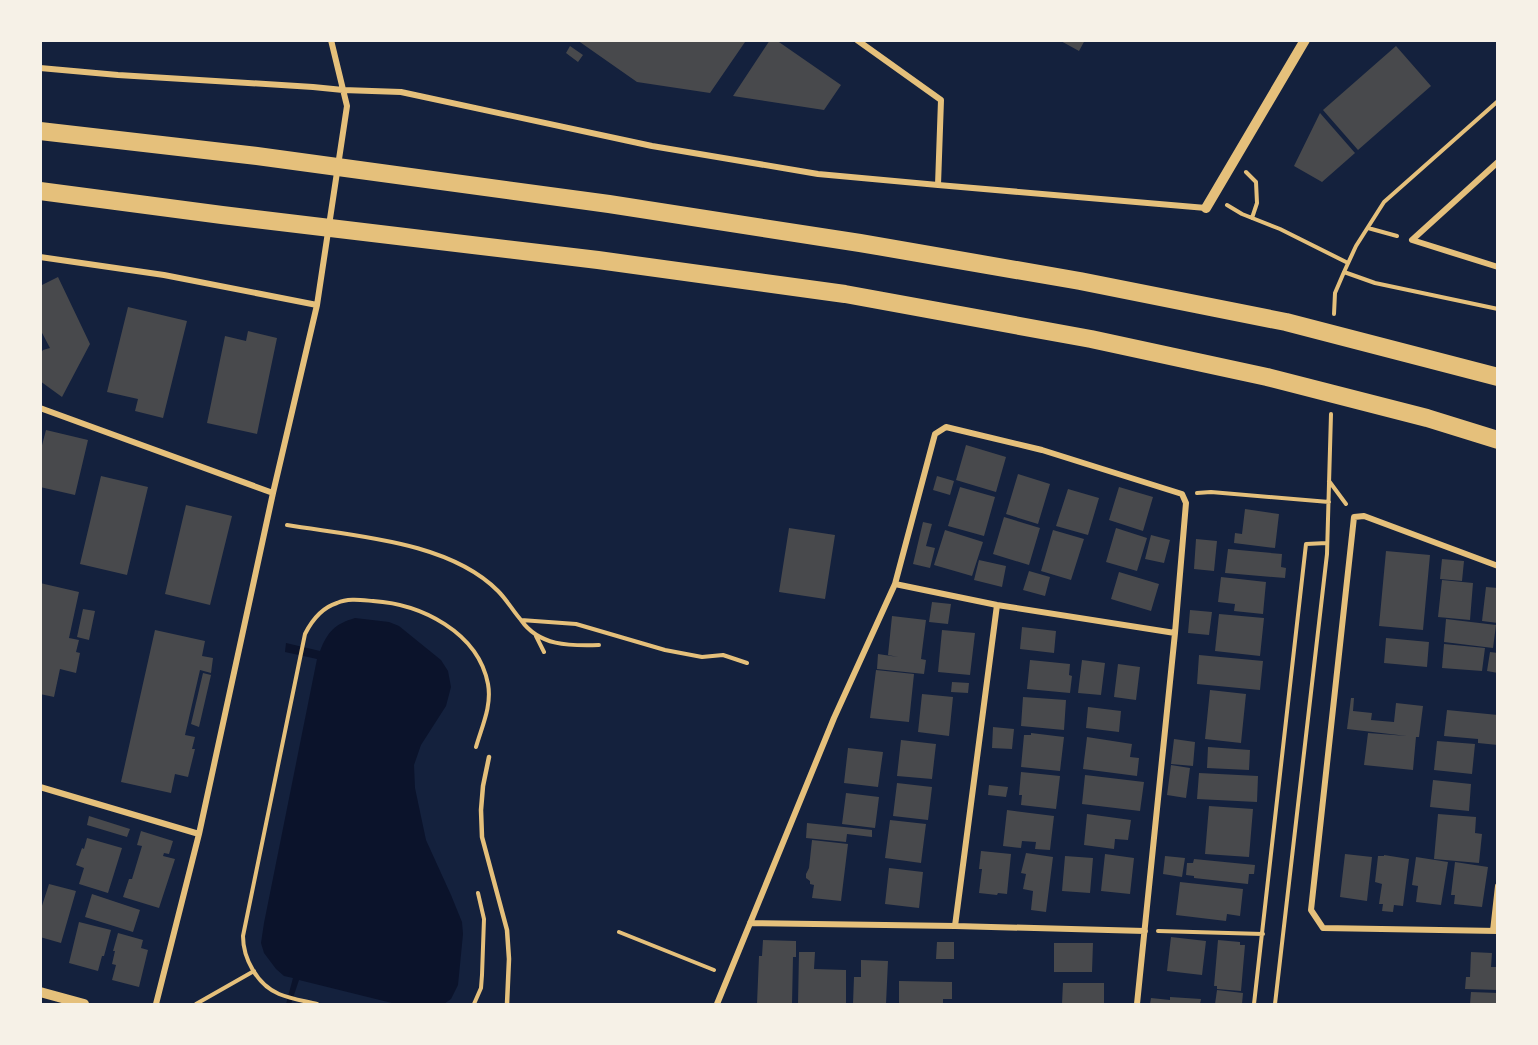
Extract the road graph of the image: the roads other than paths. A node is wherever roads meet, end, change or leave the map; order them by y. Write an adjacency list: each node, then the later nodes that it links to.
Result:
1 (331, 40): 5 (street)
2 (857, 40): 8 (street)
3 (1305, 40): 10 (street)
4 (40, 68): 5 (street)
5 (343, 90): 8 (street); 13 (street)
6 (40, 131): 14 (highway)
7 (1497, 162): 12 (street)
8 (938, 185): 10 (street)
9 (40, 191): 16 (highway)
10 (1206, 208)
11 (40, 257): 13 (street)
12 (1497, 267)
13 (317, 305): 17 (street)
14 (1497, 377)
15 (40, 408): 17 (street)
16 (1497, 440)
17 (273, 493): 24 (street)
18 (1497, 566): 29 (street)
19 (895, 584): 20 (street); 21 (street); 26 (street)
20 (997, 605): 21 (street); 27 (street)
21 (1175, 633): 28 (street)
22 (489, 757): 33 (lane)
23 (40, 787): 24 (street)
24 (199, 834): 32 (street)
25 (1497, 886): 29 (street)
26 (750, 923): 27 (street); 34 (street)
27 (955, 926): 28 (street)
28 (1145, 931): 35 (street)
29 (1495, 931)
30 (40, 992): 31 (street)
31 (84, 1005)
32 (156, 1005)
33 (507, 1005)
34 (717, 1005)
35 (1137, 1005)

